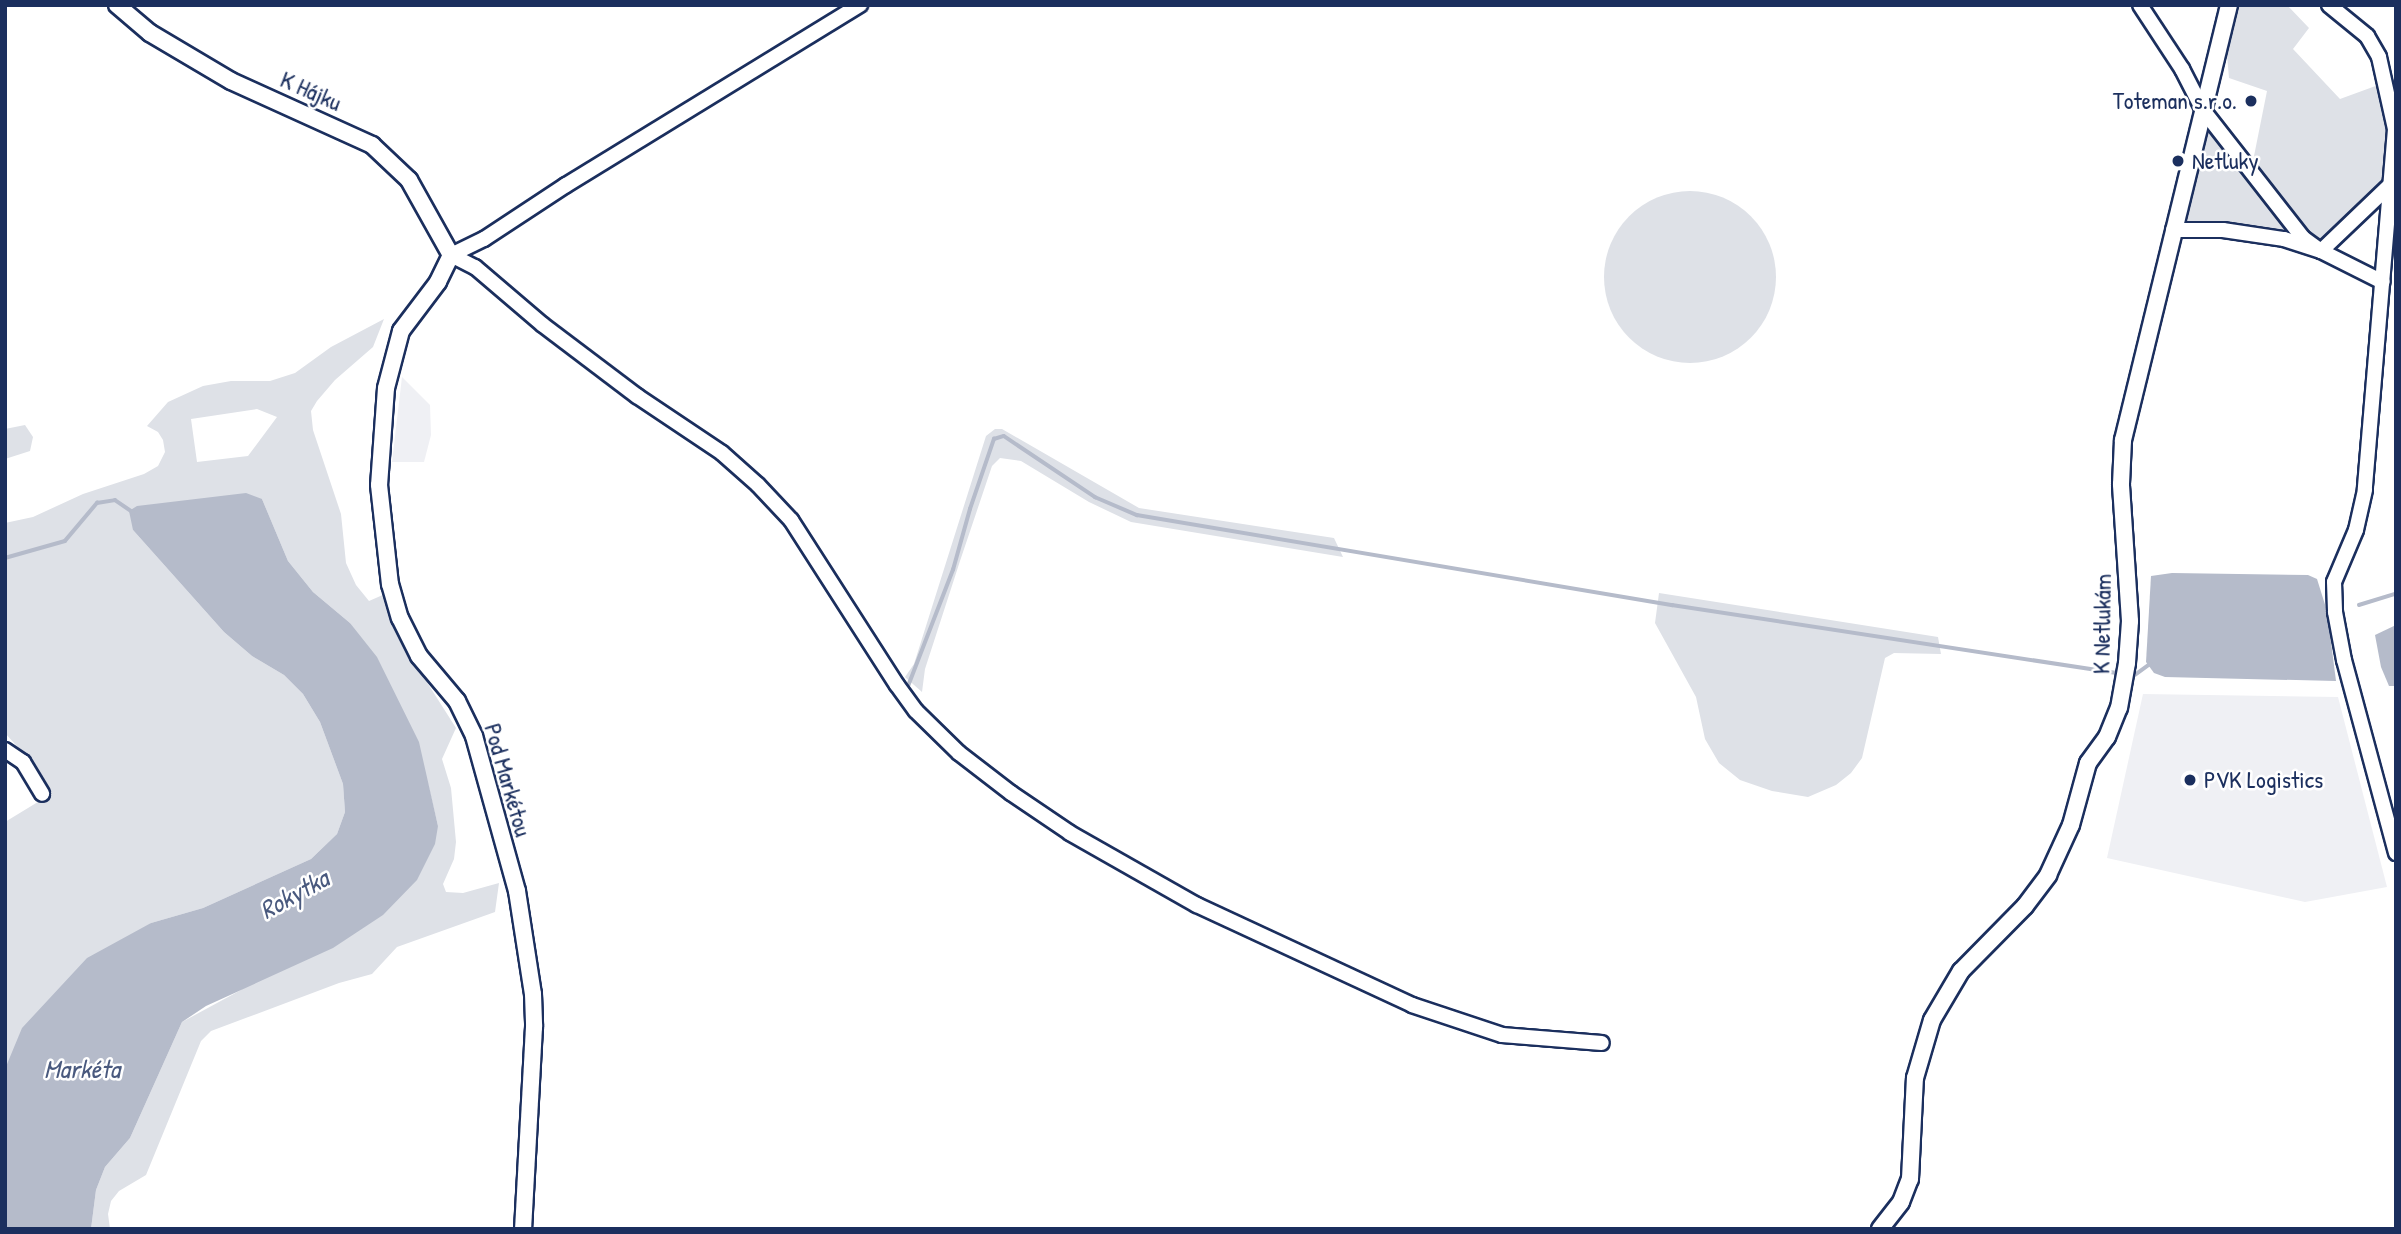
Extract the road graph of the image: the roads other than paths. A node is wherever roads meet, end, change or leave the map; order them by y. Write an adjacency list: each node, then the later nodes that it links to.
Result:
1 (117, 5): 11 (street, K Hájku)
2 (860, 5): 11 (street)
3 (2140, 5): 6 (street)
4 (2229, 5): 6 (street, K Netlukám)
5 (2329, 5): 7 (street)
6 (2203, 110): 9 (street, K Netlukám); 10 (street)
7 (2395, 129): 8 (street)
8 (2390, 185): 10 (street); 12 (street)
9 (2173, 230): 10 (street); 18 (street, K Netlukám)
10 (2320, 251): 12 (street)
11 (451, 255): 16 (street); 17 (street, Pod Markétou)
12 (2383, 282): 15 (street)
13 (5, 750): 14 (street)
14 (42, 794)
15 (2396, 853)
16 (1602, 1043)
17 (523, 1229)
18 (1880, 1229)

